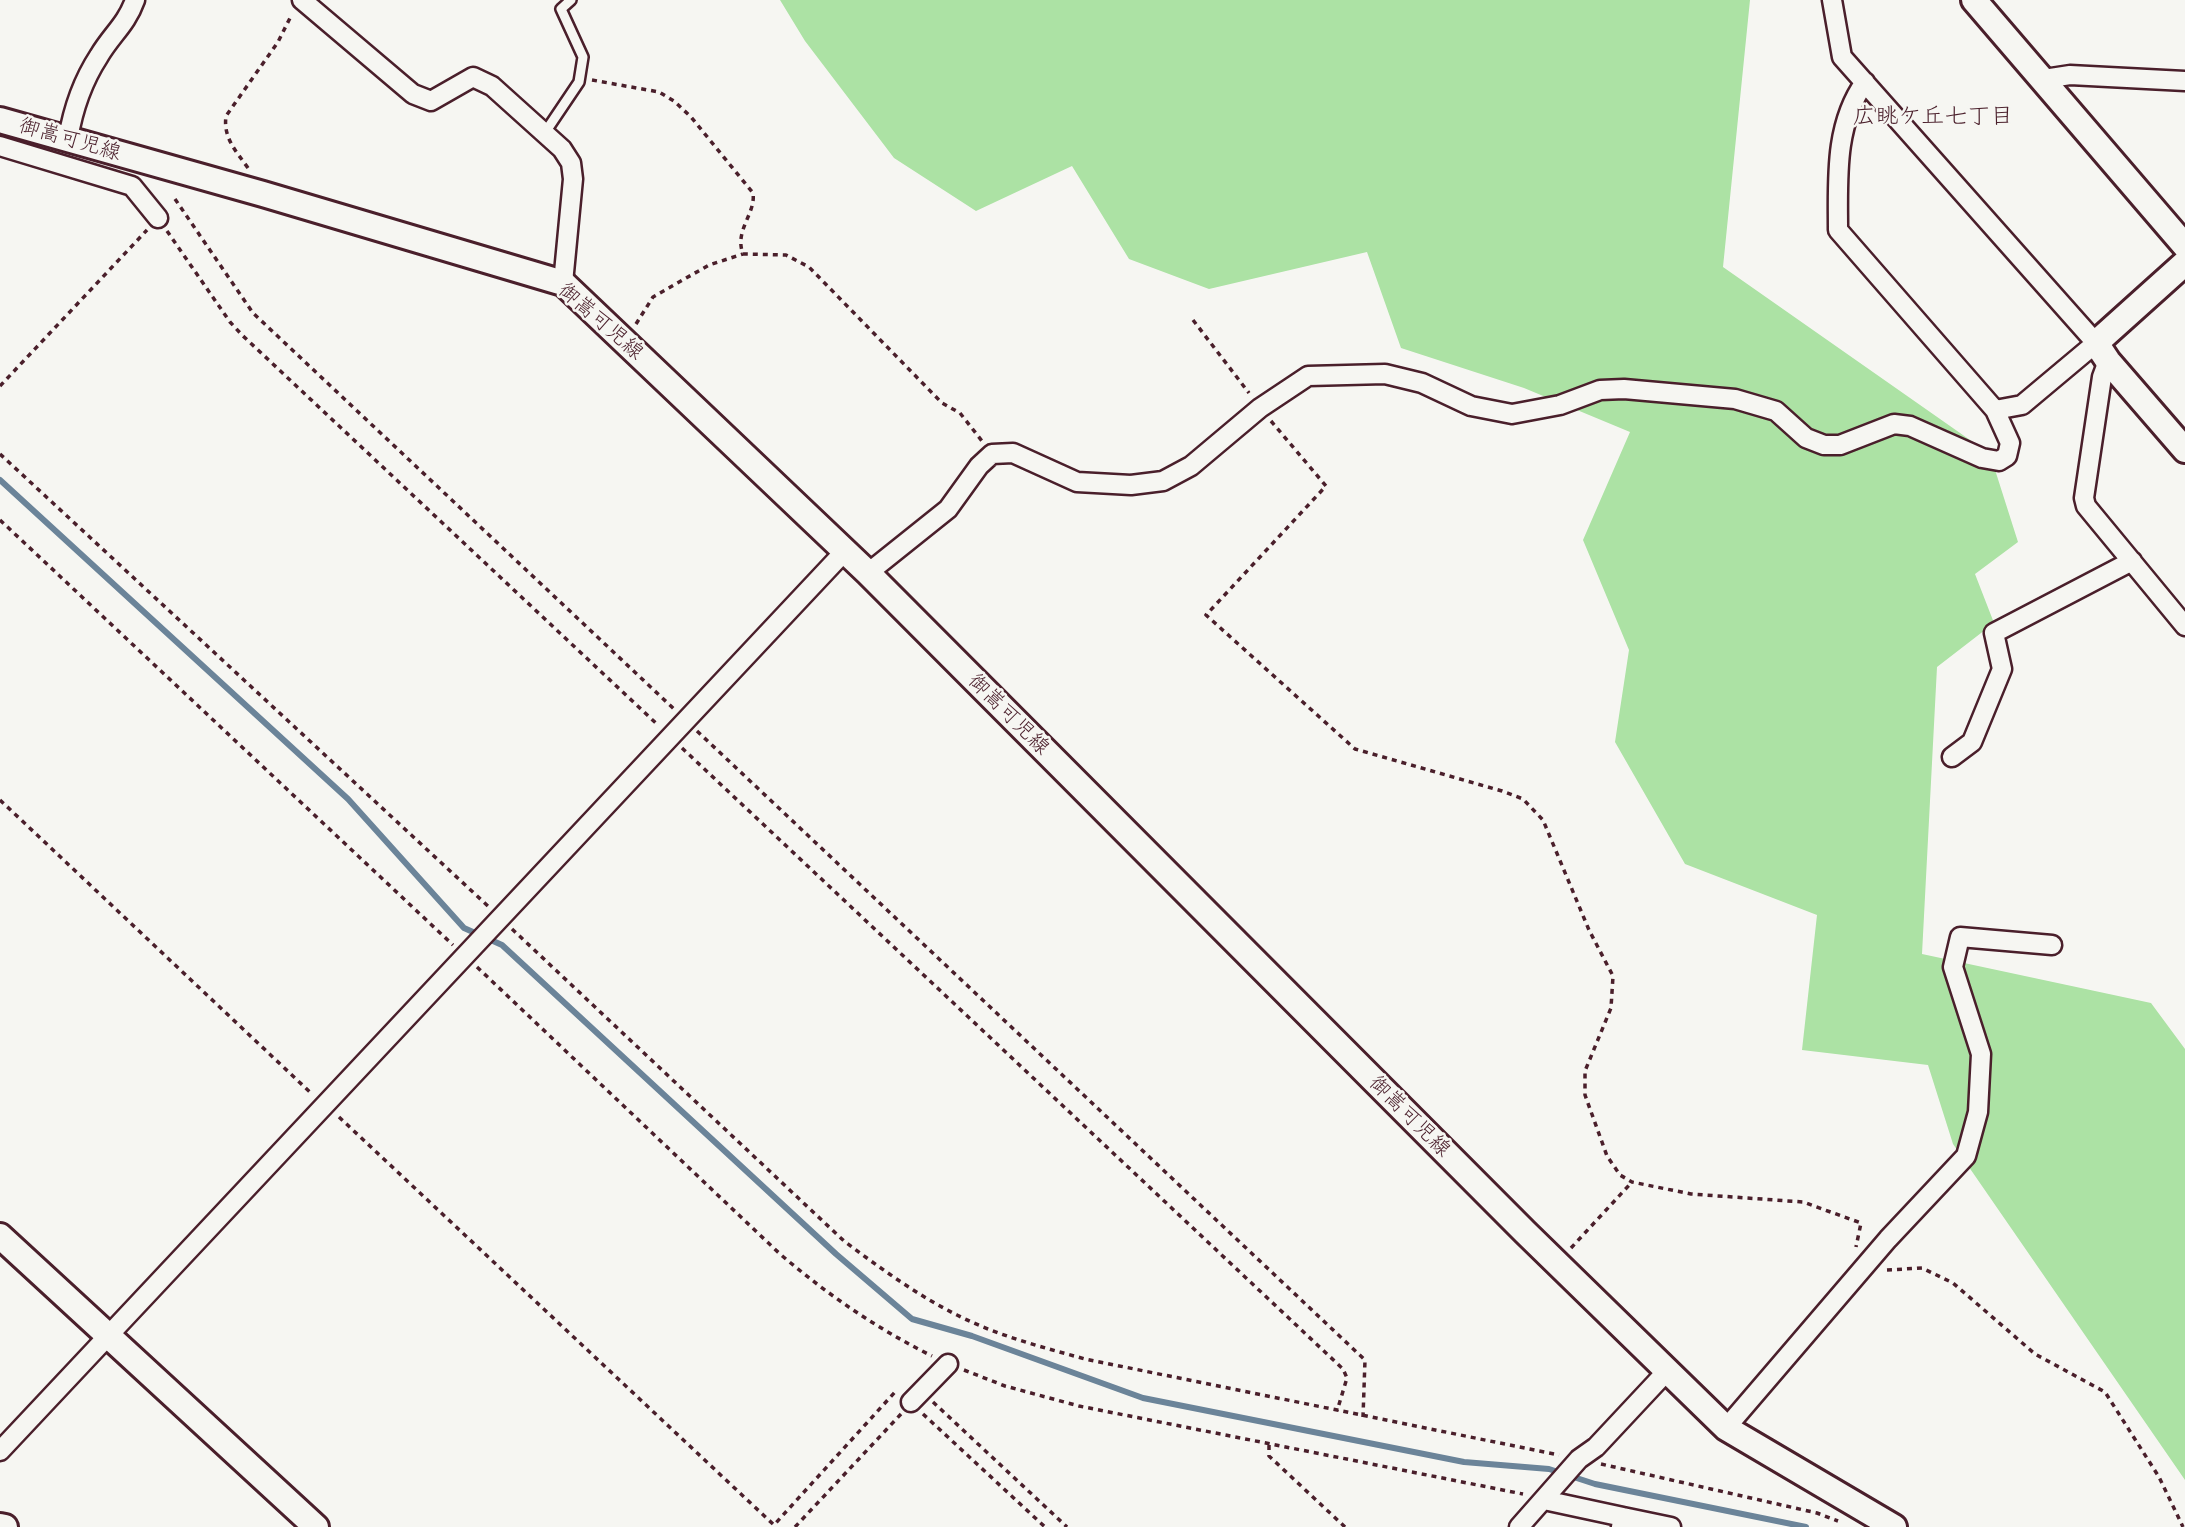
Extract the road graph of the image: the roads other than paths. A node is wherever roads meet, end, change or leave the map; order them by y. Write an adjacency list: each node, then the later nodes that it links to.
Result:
1 (135, 0): 11 (street)
2 (570, 0): 10 (lane)
3 (1832, 0): 8 (street)
4 (1974, 0): 6 (main road)
5 (299, 3): 10 (street)
6 (2043, 79): 7 (street); 14 (main road)
7 (2185, 81)
8 (1865, 82): 17 (street); 18 (street)
9 (0, 120): 11 (main road, 御嵩可児線)
10 (544, 134): 16 (street)
11 (68, 139): 16 (main road, 御嵩可児線)
12 (0, 146): 13 (street)
13 (158, 218)
14 (2185, 246)
15 (2185, 263): 17 (main road)
16 (562, 283): 20 (main road, 御嵩可児線)
17 (2102, 352): 18 (street); 19 (main road); 21 (street)
18 (1994, 410): 22 (street)
19 (2185, 450)
20 (844, 552): 22 (main road, 御嵩可児線); 27 (street)
21 (2132, 561): 23 (street); 24 (street)
22 (867, 573): 29 (main road, 御嵩可児線)
23 (2185, 626)
24 (1952, 757)
25 (2052, 945): 31 (street)
26 (0, 1236): 27 (main road)
27 (110, 1336): 32 (street); 35 (main road)
28 (948, 1364): 30 (street)
29 (1668, 1370): 31 (main road, 御嵩可児線); 33 (street)
30 (916, 1397)
31 (1726, 1428): 38 (main road, 御嵩可児線)
32 (0, 1451)
33 (1544, 1500): 34 (street); 36 (street)
34 (1622, 1522): 37 (street)
35 (316, 1527)
36 (1519, 1527)
37 (1671, 1527)
38 (1894, 1527)

